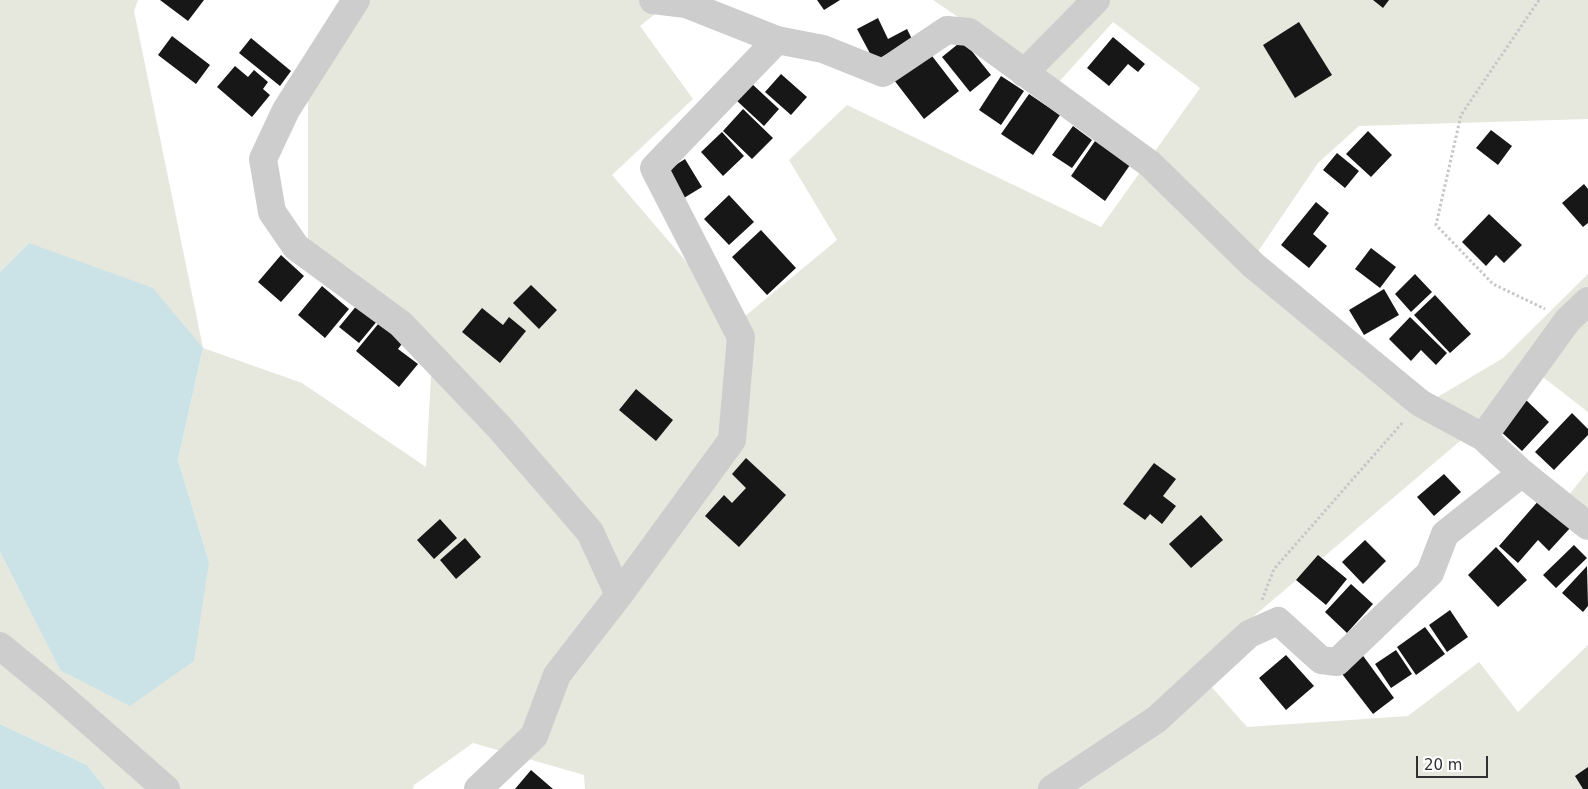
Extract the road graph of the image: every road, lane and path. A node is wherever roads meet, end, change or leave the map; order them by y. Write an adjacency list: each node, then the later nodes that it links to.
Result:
1 (356, 0): 13 (street)
2 (653, 0): 5 (street)
3 (1096, 0): 6 (street)
4 (1539, 0): 8 (path)
5 (776, 40): 6 (street); 13 (street)
6 (1024, 73): 9 (street)
7 (1588, 302): 8 (street)
8 (1568, 320): 10 (street)
9 (1420, 403): 10 (street); 14 (path)
10 (1484, 438): 11 (street)
11 (1522, 473): 12 (street); 14 (street)
12 (1588, 526)
13 (619, 595): 17 (street)
14 (1250, 634): 18 (street)
15 (0, 646): 16 (street)
16 (166, 789)
17 (478, 789)
18 (1052, 789)

